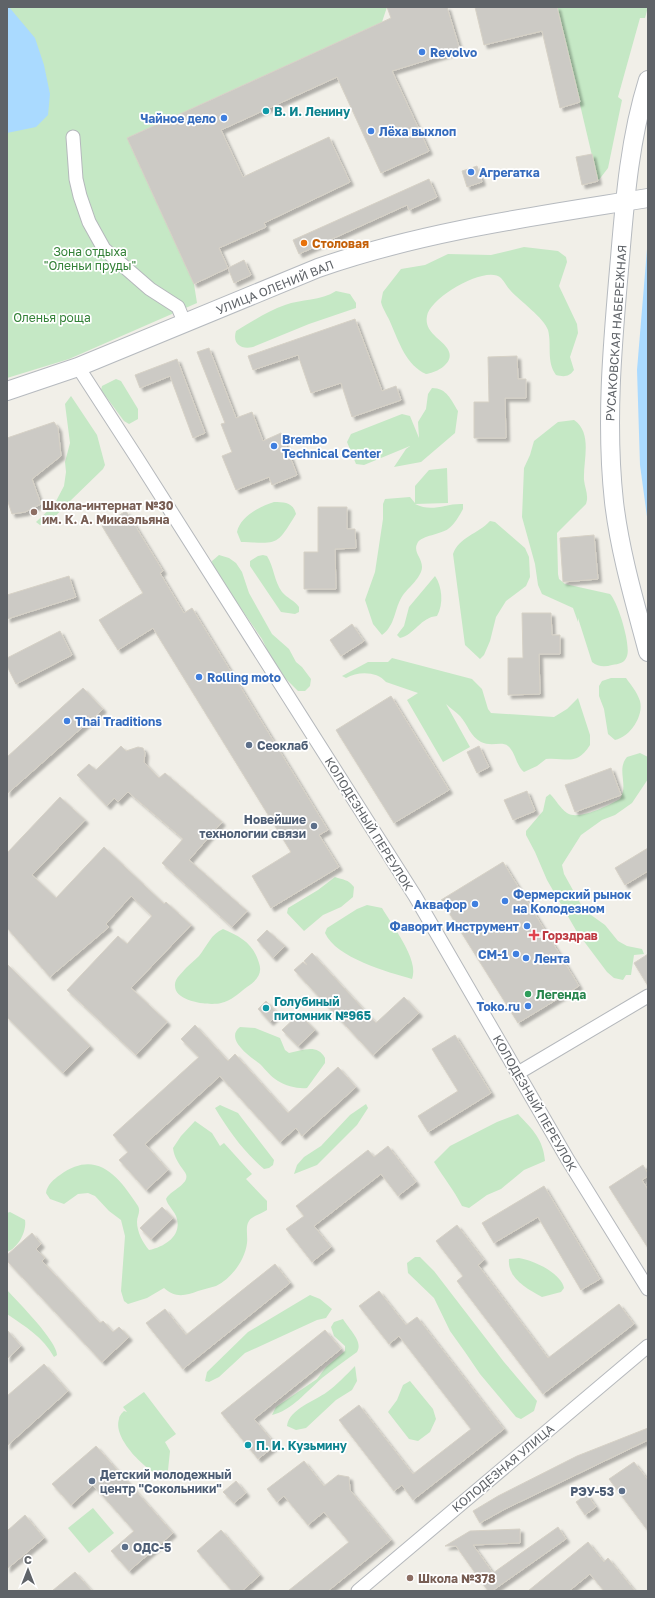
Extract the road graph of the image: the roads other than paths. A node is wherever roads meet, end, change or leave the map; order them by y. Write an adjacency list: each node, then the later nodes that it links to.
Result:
1 (648, 80): 4 (main road, РУСАКОВСКАЯ НАБЕРЕЖНАЯ)
2 (73, 137): 5 (street)
3 (648, 198): 4 (main road, УЛИЦА ОЛЕНИЙ ВАЛ)
4 (624, 202): 5 (main road, УЛИЦА ОЛЕНИЙ ВАЛ); 8 (main road, РУСАКОВСКАЯ НАБЕРЕЖНАЯ)
5 (184, 324): 6 (main road, УЛИЦА ОЛЕНИЙ ВАЛ)
6 (78, 367): 7 (main road, УЛИЦА ОЛЕНИЙ ВАЛ); 10 (street, КОЛОДЕЗНЫЙ ПЕРЕУЛОК)
7 (7, 391)
8 (648, 652)
9 (648, 996): 10 (street)
10 (518, 1073): 11 (street, КОЛОДЕЗНЫЙ ПЕРЕУЛОК)
11 (648, 1289)
12 (648, 1346): 13 (street, КОЛОДЕЗНАЯ УЛИЦА)
13 (358, 1591)

